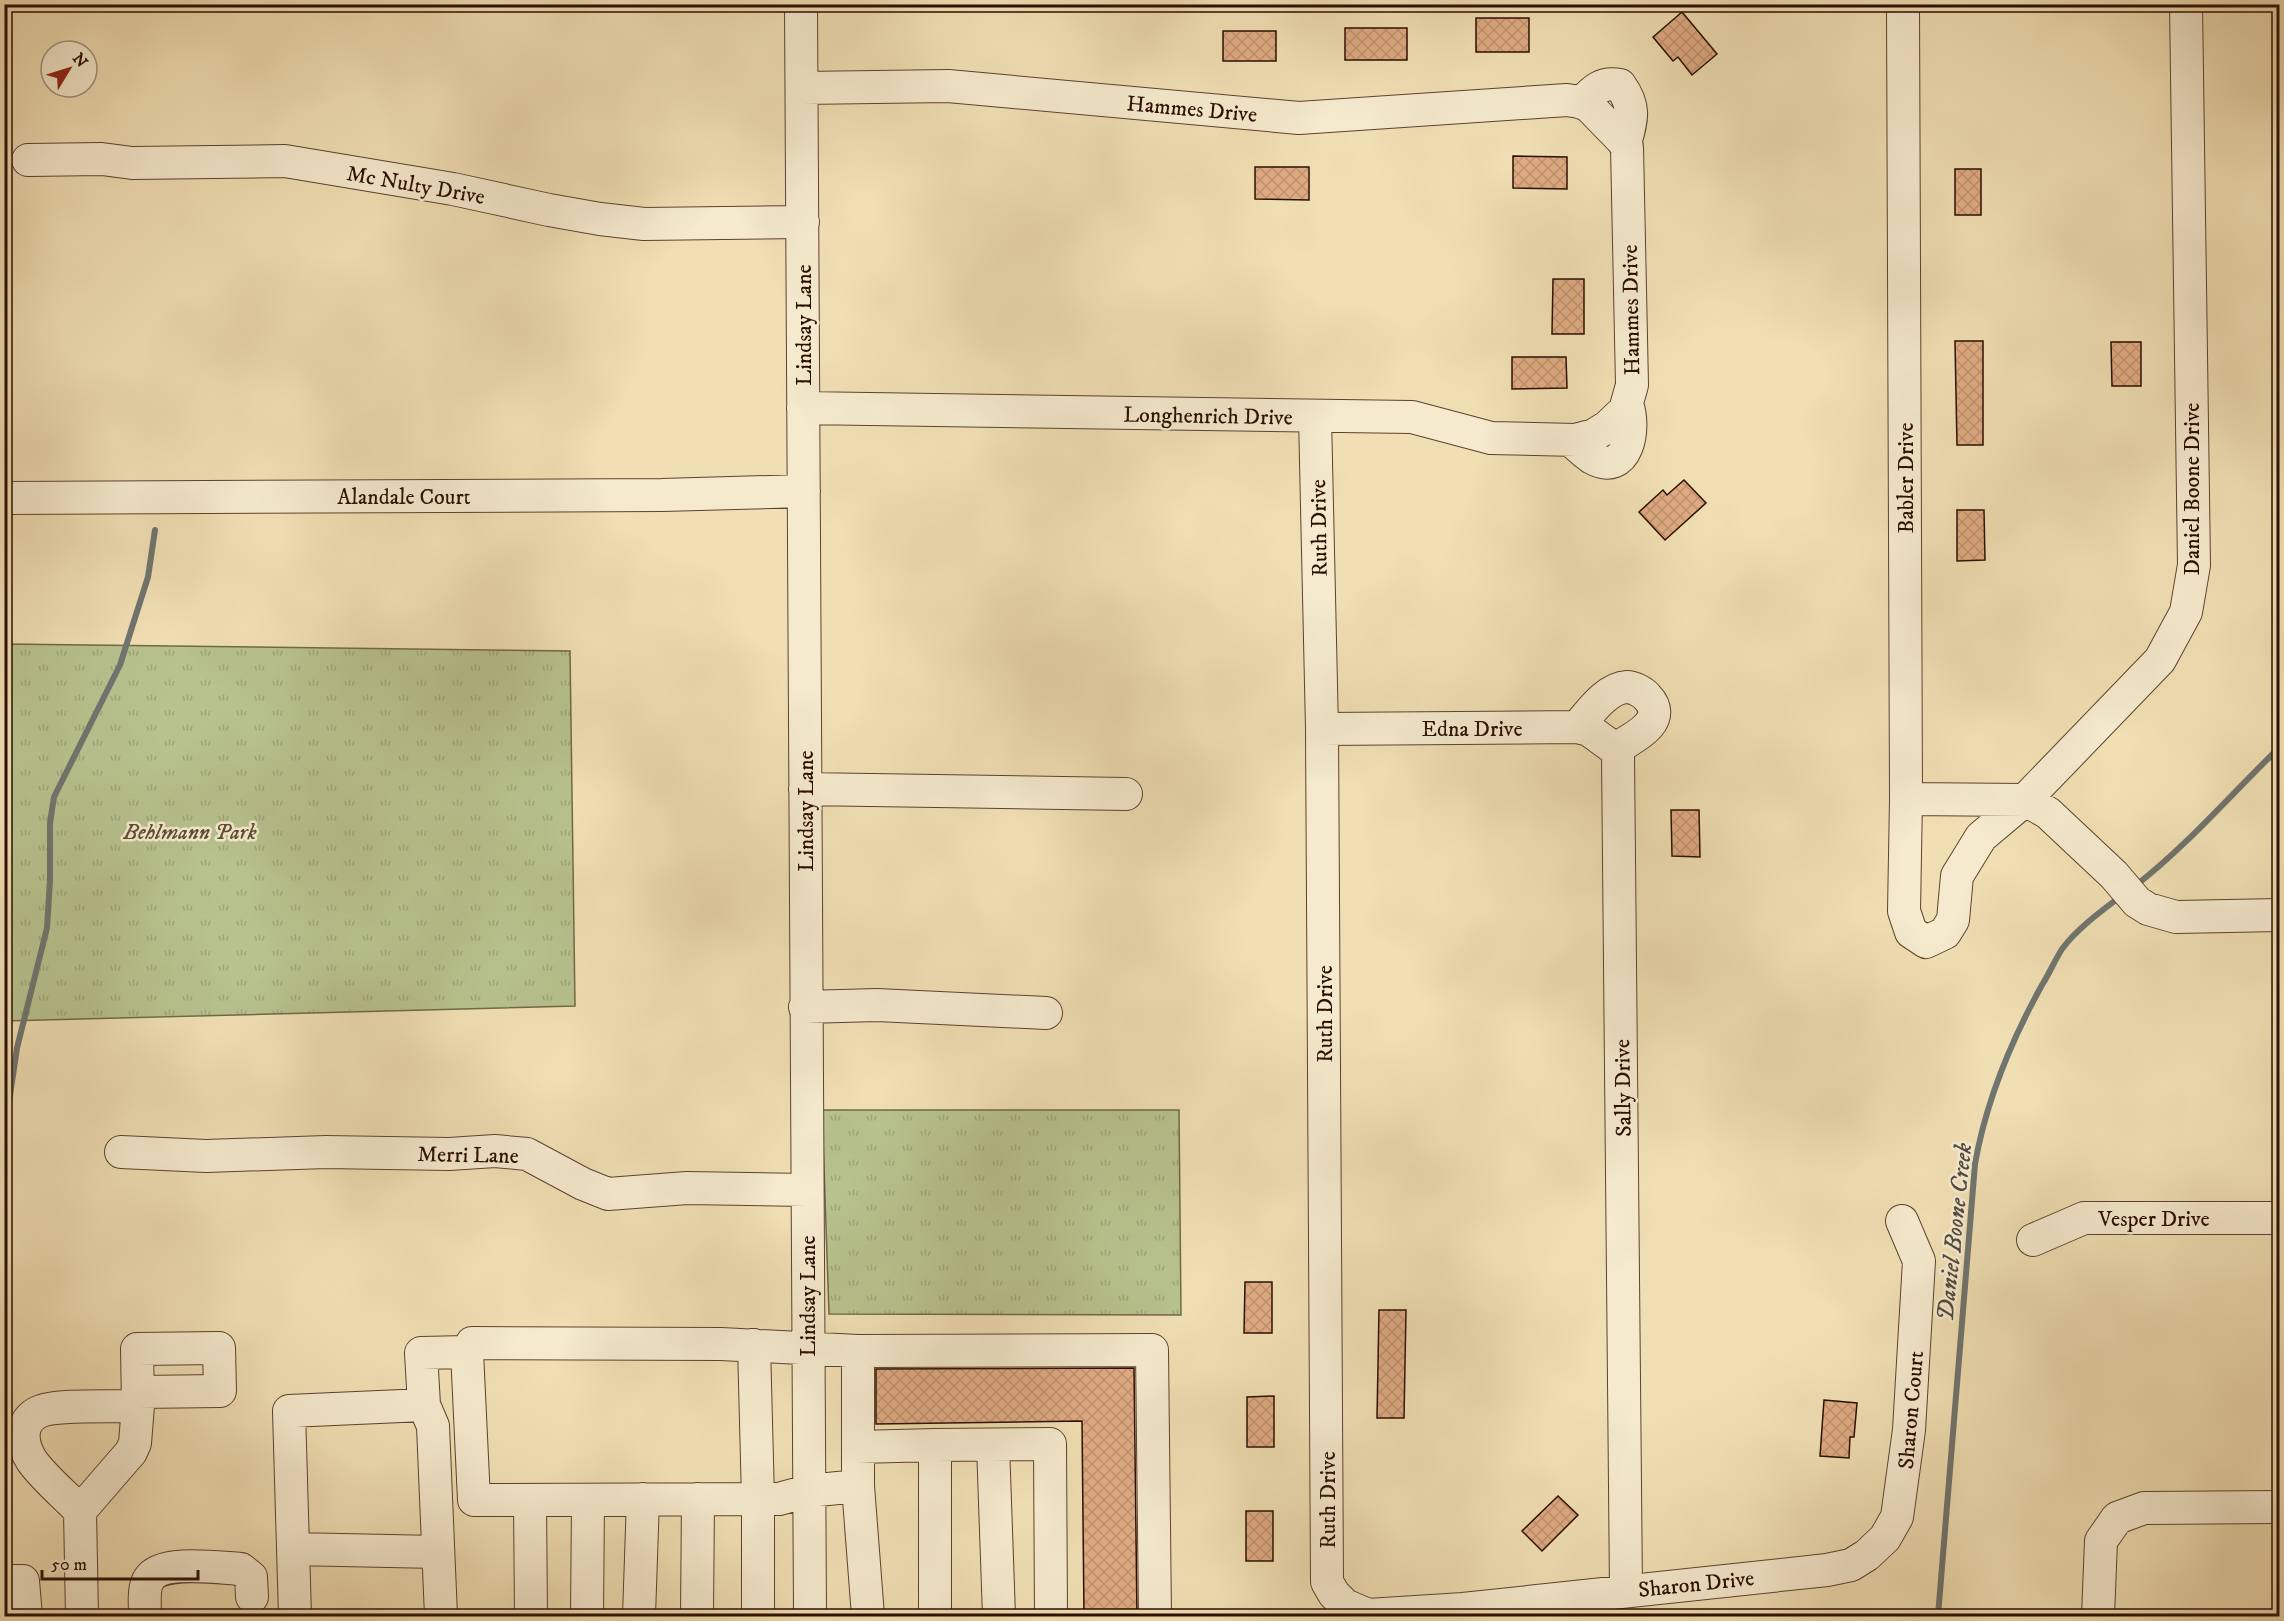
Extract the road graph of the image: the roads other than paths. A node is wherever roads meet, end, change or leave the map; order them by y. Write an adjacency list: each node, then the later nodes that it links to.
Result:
1 (801, 4): 4 (street, Lindsay Lane)
2 (1903, 4): 17 (street, Babler Drive)
3 (2186, 4): 18 (street, Daniel Boone Drive)
4 (802, 88): 6 (street, Lindsay Lane); 9 (street, Hammes Drive)
5 (28, 160): 6 (street, Mc Nulty Drive)
6 (803, 222): 7 (street, Lindsay Lane)
7 (803, 408): 8 (street, Longhenrich Drive); 10 (street, Lindsay Lane)
8 (1315, 417): 9 (street, Longhenrich Drive); 13 (street, Ruth Drive)
9 (1570, 440)
10 (804, 491): 11 (street, Alandale Court); 15 (street, Lindsay Lane)
11 (4, 498)
12 (1577, 728): 13 (street, Edna Drive); 14 (street, Edna Drive); 14 (street)
13 (1322, 729): 51 (street, Ruth Drive)
14 (1615, 749): 49 (street, Sally Drive)
15 (805, 789): 16 (street); 21 (street, Lindsay Lane)
16 (1126, 794)
17 (1906, 799): 18 (street); 20 (street, Babler Drive)
18 (2025, 800): 19 (street); 20 (street, Daniel Boone Drive)
19 (2280, 915)
20 (1926, 942)
21 (805, 1007): 22 (street); 24 (street, Lindsay Lane)
22 (1046, 1013)
23 (121, 1152): 24 (street, Merri Lane)
24 (806, 1190): 29 (street, Lindsay Lane)
25 (2280, 1218): 27 (street, Vesper Drive)
26 (1902, 1221): 47 (street, Sharon Court)
27 (2033, 1240)
28 (754, 1345): 29 (street); 31 (street); 40 (street)
29 (807, 1348): 30 (street); 37 (street, Lindsay Lane)
30 (858, 1351): 35 (street); 68 (street)
31 (466, 1352): 32 (street); 41 (street)
32 (424, 1406): 45 (street); 46 (street)
33 (935, 1445): 34 (street); 35 (street); 65 (street)
34 (993, 1445): 66 (street); 67 (street)
35 (858, 1447): 36 (street)
36 (858, 1486): 37 (street); 64 (street)
37 (808, 1491): 40 (street); 63 (street, Lindsay Lane)
38 (643, 1499): 39 (street); 42 (street); 60 (street)
39 (698, 1499): 40 (street); 61 (street)
40 (758, 1499): 62 (street)
41 (530, 1500): 42 (street); 58 (street)
42 (588, 1500): 59 (street)
43 (2280, 1507): 69 (street)
44 (80, 1511): 44 (street); 54 (street)
45 (292, 1549): 46 (street); 56 (street)
46 (437, 1552): 57 (street)
47 (1867, 1555): 49 (street, Sharon Drive)
48 (4, 1581): 53 (street)
49 (1626, 1590): 52 (street, Sharon Drive)
50 (252, 1597): 55 (street)
51 (1345, 1605): 52 (street, Sharon Drive)
52 (1463, 1613)
53 (26, 1617)
54 (82, 1617)
55 (145, 1617)
56 (295, 1617)
57 (441, 1617)
58 (531, 1617)
59 (587, 1617)
60 (639, 1617)
61 (697, 1617)
62 (758, 1617)
63 (810, 1617)
64 (868, 1617)
65 (935, 1617)
66 (999, 1617)
67 (1052, 1617)
68 (1155, 1617)
69 (2098, 1617)

